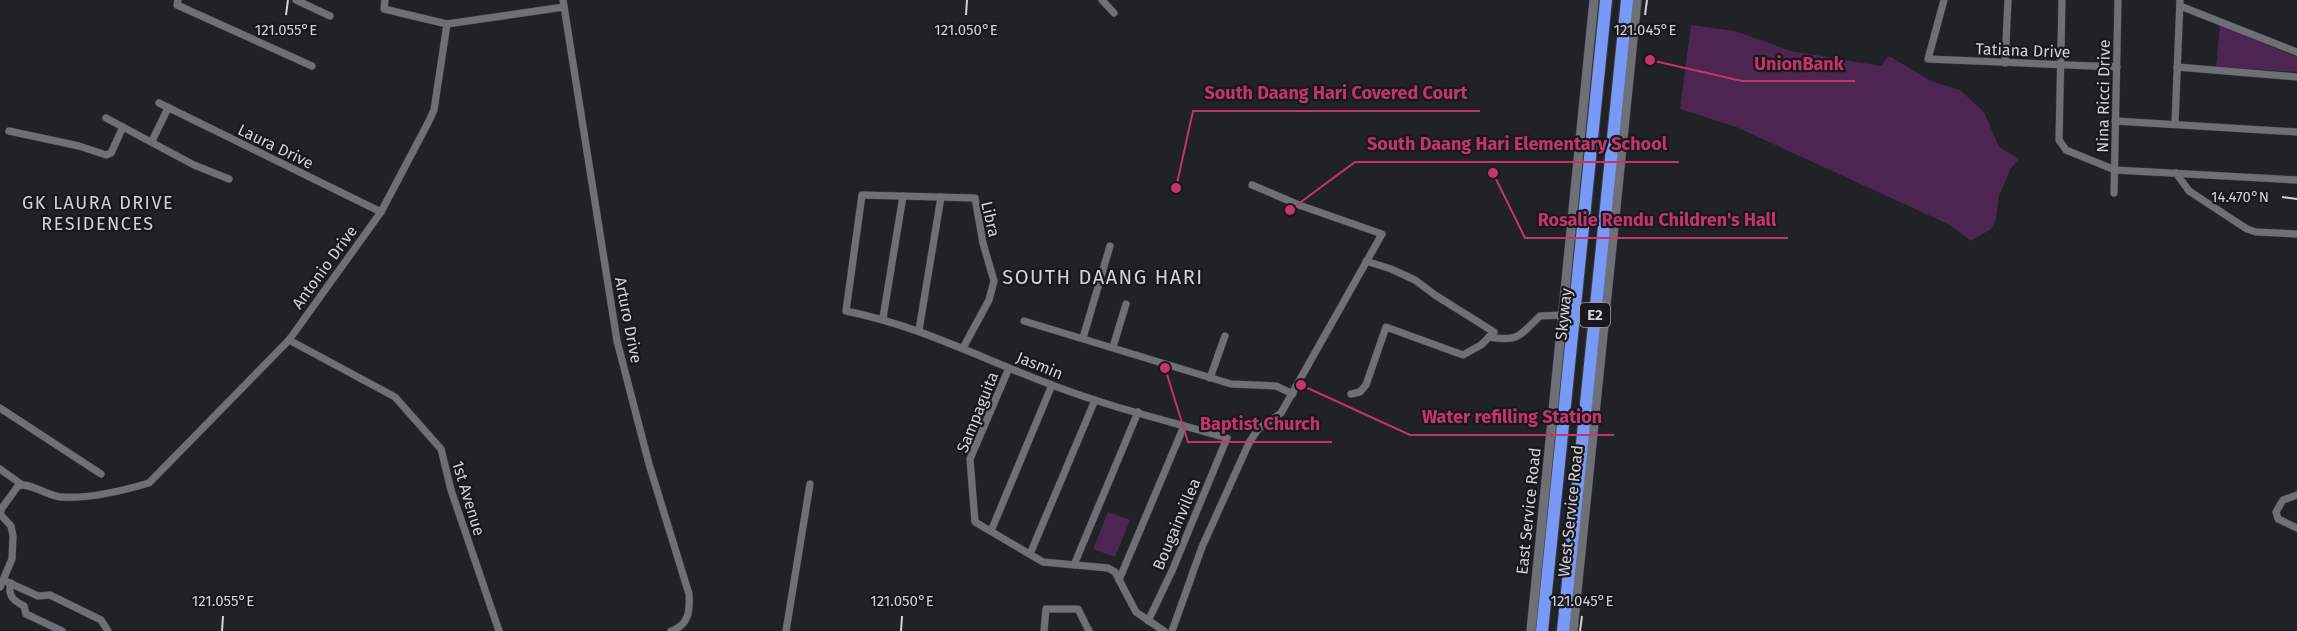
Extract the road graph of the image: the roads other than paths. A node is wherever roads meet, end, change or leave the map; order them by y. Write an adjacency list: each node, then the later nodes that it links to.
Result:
1 (178, 0): 22 (street)
2 (296, 0): 17 (street)
3 (385, 0): 18 (street)
4 (1102, 0): 16 (street)
5 (1594, 0): 49 (main road, East Service Road)
6 (1609, 0): 92 (highway, E2); 93 (highway, Skyway / E2)
7 (1620, 0): 94 (highway, Skyway / E2)
8 (1627, 0): 95 (highway, E2)
9 (1637, 0): 96 (main road, West Service Road)
10 (1944, 0): 20 (street, Tatiana Drive)
11 (2008, 0): 20 (street)
12 (2062, 0): 21 (street)
13 (2118, 0): 23 (street, Nina Ricci Drive)
14 (564, 3): 18 (street); 85 (street, Arturo Drive)
15 (2180, 3): 19 (street); 24 (street)
16 (1114, 13)
17 (330, 16)
18 (447, 24): 43 (street, Antonio Drive)
19 (2297, 52)
20 (2005, 63): 21 (street, Tatiana Drive)
21 (2060, 64): 23 (street, Tatiana Drive); 35 (street)
22 (312, 66)
23 (2117, 67): 29 (street, Nina Ricci Drive)
24 (2177, 67): 25 (street); 30 (street)
25 (2297, 77)
26 (159, 103): 27 (street, Laura Drive)
27 (168, 108): 34 (street); 43 (street, Laura Drive)
28 (106, 118): 31 (street)
29 (2115, 121): 30 (street); 35 (street, Nina Ricci Drive)
30 (2175, 123): 33 (street)
31 (123, 127): 32 (street); 34 (street)
32 (9, 131)
33 (2297, 132)
34 (152, 141): 37 (street)
35 (2115, 170): 36 (street); 40 (street, Nina Ricci Drive)
36 (2176, 173): 38 (street); 44 (street)
37 (229, 179)
38 (2297, 180)
39 (1252, 185): 46 (street)
40 (2114, 193)
41 (903, 196): 42 (street, Libra); 48 (street, Libra); 50 (street)
42 (941, 197): 52 (street); 58 (street, Libra)
43 (381, 212): 56 (street, Antonio Drive)
44 (2297, 234)
45 (1110, 246): 55 (street)
46 (1366, 261): 54 (street); 62 (street)
47 (1126, 304): 57 (street)
48 (846, 311): 50 (street, Jasmin)
49 (1563, 315): 54 (street); 91 (main road, East Service Road)
50 (883, 318): 52 (street, Jasmin)
51 (1024, 321): 55 (street)
52 (919, 330): 58 (street, Jasmin)
53 (1225, 336): 60 (street)
54 (1489, 337): 63 (street)
55 (1083, 338): 57 (street)
56 (289, 340): 71 (street, Antonio Drive); 84 (street, 1st Avenue)
57 (1113, 347): 60 (street)
58 (963, 348): 59 (street, Jasmin)
59 (1009, 368): 61 (street, Jasmin); 75 (street, Sampaguita)
60 (1210, 378): 62 (street)
61 (1052, 385): 64 (street, Jasmin); 75 (street)
62 (1293, 394): 90 (street)
63 (1351, 394)
64 (1095, 400): 66 (street, Jasmin); 76 (street)
65 (0, 408): 70 (street)
66 (1138, 412): 67 (street, Jasmin); 77 (street)
67 (1184, 426): 68 (street, Jasmin); 78 (street)
68 (1227, 438): 81 (street, Bougainvillea)
69 (0, 469): 71 (street)
70 (101, 474)
71 (21, 484): 79 (street)
72 (810, 484): 86 (street)
73 (2297, 495): 74 (street)
74 (2297, 528)
75 (991, 531): 76 (street, Sampaguita)
76 (1030, 554): 77 (street, Sampaguita)
77 (1074, 565): 78 (street, Sampaguita)
78 (1119, 580): 81 (street)
79 (2, 583): 80 (street)
80 (11, 584): 82 (street); 83 (street)
81 (1148, 621): 89 (street)
82 (63, 631)
83 (108, 631)
84 (498, 631)
85 (671, 631)
86 (786, 631)
87 (1044, 631): 88 (street)
88 (1089, 631)
89 (1164, 631)
90 (1172, 631)
91 (1531, 631)
92 (1542, 631)
93 (1547, 631)
94 (1557, 631)
95 (1563, 631)
96 (1573, 631)

